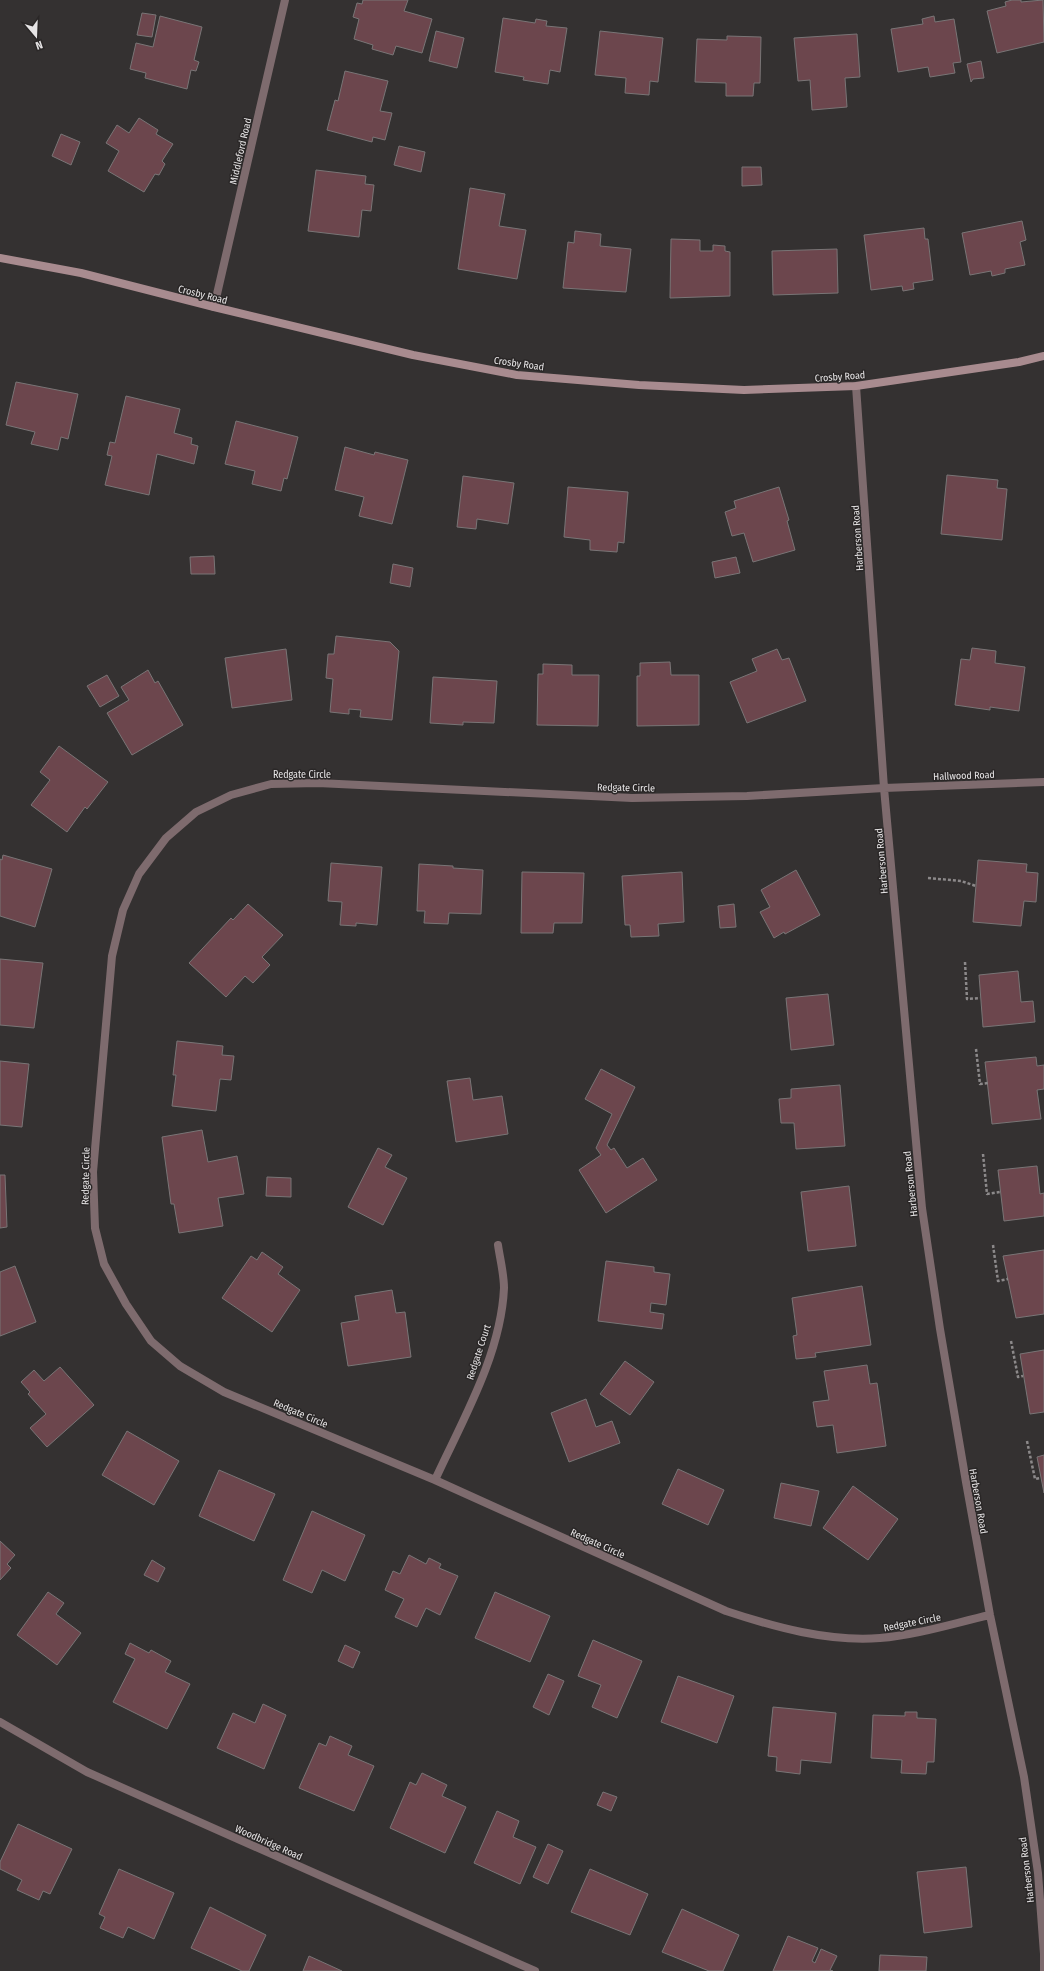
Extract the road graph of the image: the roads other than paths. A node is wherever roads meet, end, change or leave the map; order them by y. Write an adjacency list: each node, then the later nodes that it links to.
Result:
1 (285, 0): 3 (street, Middleford Road)
2 (0, 258): 3 (main road, Crosby Road)
3 (214, 307): 5 (main road, Crosby Road)
4 (1044, 356): 5 (main road, Crosby Road)
5 (856, 386): 7 (street, Harberson Road)
6 (1044, 782): 7 (street, Hallwood Road)
7 (884, 788): 9 (street, Redgate Circle); 10 (street, Harberson Road)
8 (498, 1246): 9 (street, Redgate Court)
9 (435, 1480): 10 (street, Redgate Circle)
10 (990, 1615): 13 (street, Harberson Road)
11 (0, 1722): 12 (street, Woodbridge Road)
12 (535, 1971)
13 (1044, 1971)

